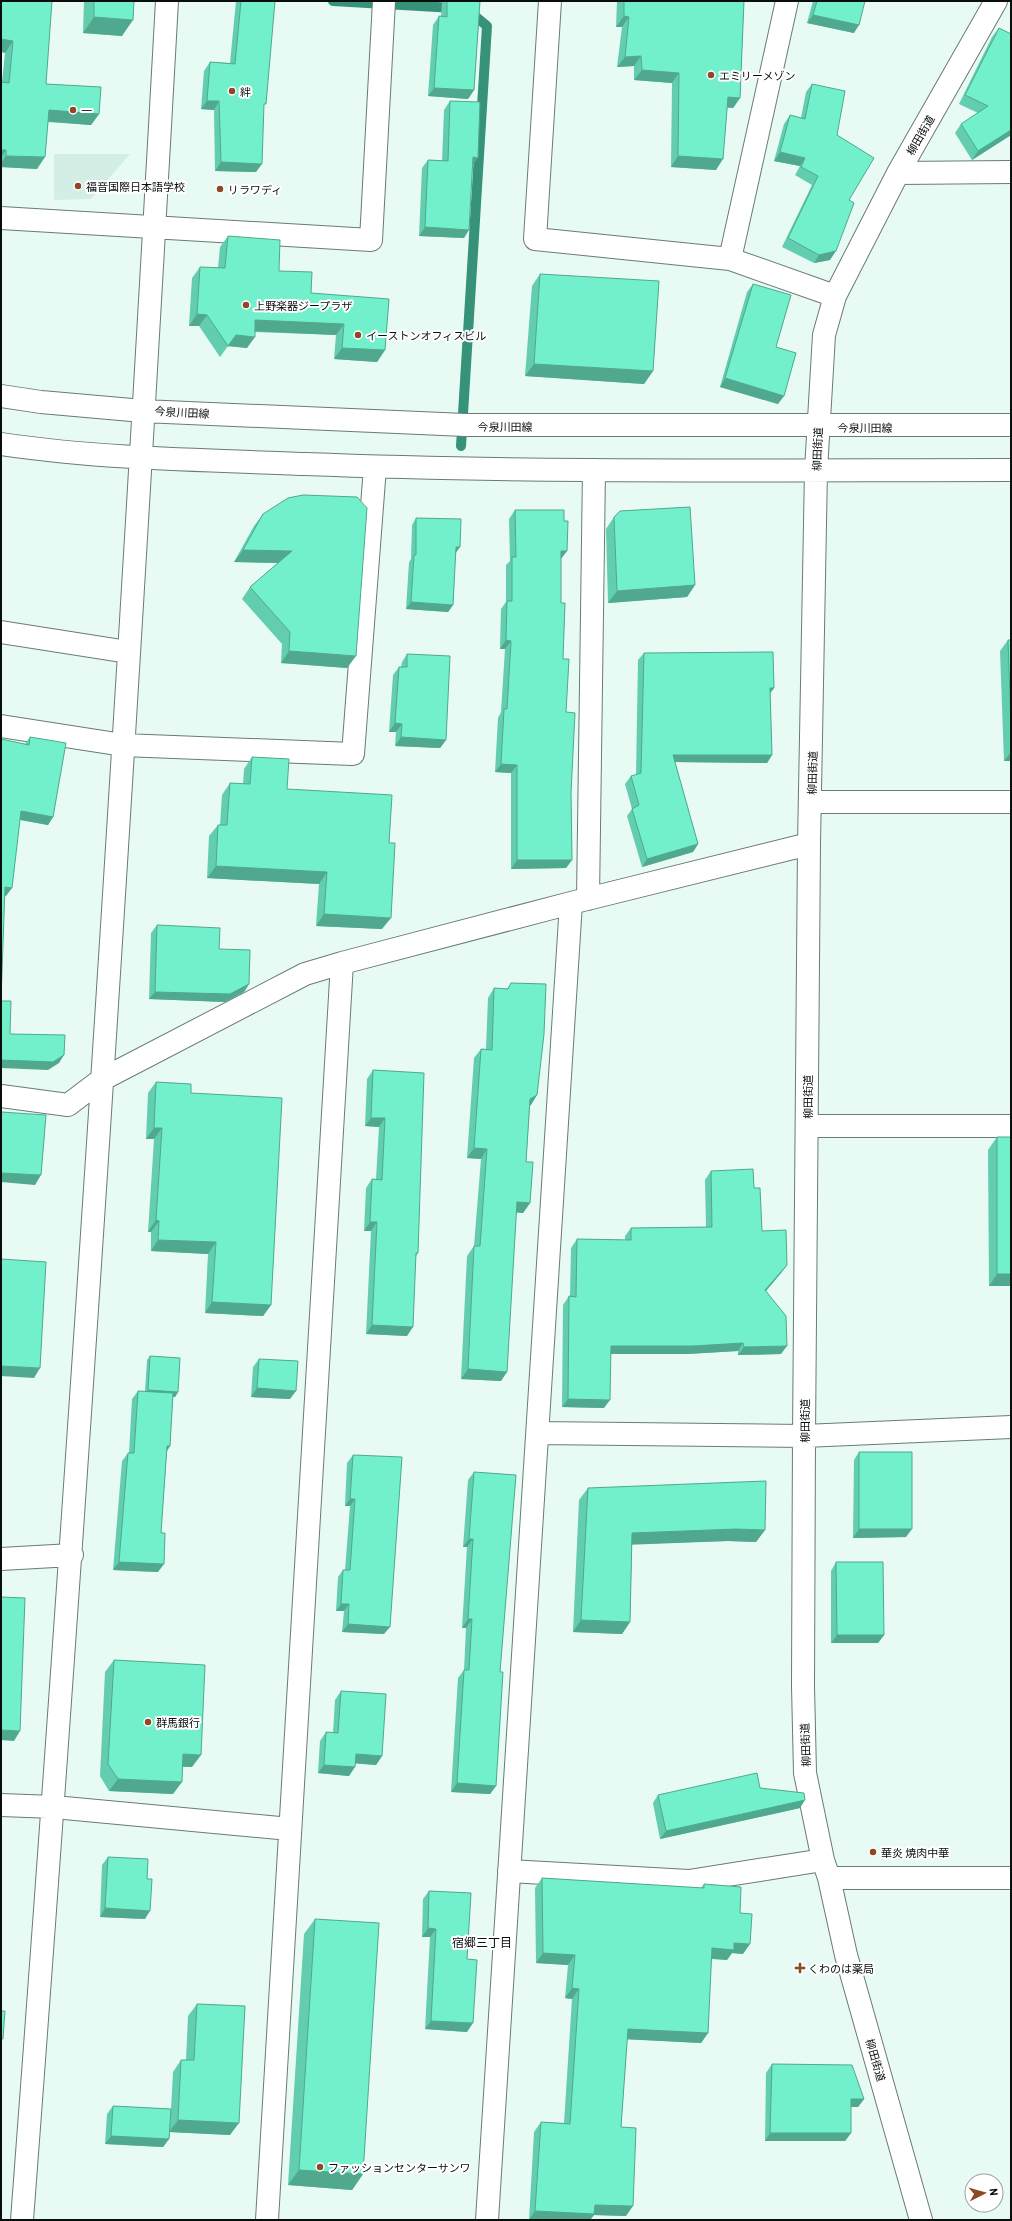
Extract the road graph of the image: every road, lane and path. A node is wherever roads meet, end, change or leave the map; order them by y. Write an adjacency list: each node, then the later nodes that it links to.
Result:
1 (167, 1): 9 (street)
2 (384, 1): 9 (street)
3 (550, 1): 10 (street)
4 (787, 1): 10 (street)
5 (1000, 4): 7 (street, 柳田街道)
6 (1011, 172): 7 (street)
7 (898, 173): 11 (street, 柳田街道)
8 (1, 218): 9 (street)
9 (154, 228): 13 (street)
10 (730, 259): 11 (street)
11 (835, 296): 15 (street, 柳田街道)
12 (1, 396): 13 (street, 今泉川田線)
13 (143, 411): 15 (street, 今泉川田線); 17 (street)
14 (1011, 425): 15 (street, 今泉川田線)
15 (818, 427): 20 (street, 柳田街道)
16 (1, 444): 17 (street)
17 (140, 457): 18 (street); 23 (street)
18 (375, 467): 19 (street); 25 (street)
19 (594, 470): 20 (street); 29 (street)
20 (816, 470): 21 (street); 26 (street, 柳田街道)
21 (1011, 470)
22 (1, 632): 23 (street)
23 (128, 652): 25 (street)
24 (1, 726): 25 (street)
25 (123, 745): 31 (street)
26 (811, 802): 27 (street); 28 (street, 柳田街道)
27 (1011, 802)
28 (809, 844): 29 (street); 33 (street, 柳田街道)
29 (579, 901): 30 (street); 36 (street)
30 (342, 963): 31 (street); 42 (street)
31 (102, 1080): 32 (street); 38 (street)
32 (1, 1096)
33 (807, 1126): 34 (street); 37 (street, 柳田街道)
34 (1011, 1126)
35 (1011, 1427): 37 (street)
36 (538, 1433): 37 (street); 44 (street)
37 (804, 1436): 43 (street, 柳田街道)
38 (72, 1555): 39 (street); 41 (street)
39 (1, 1559)
40 (1, 1805): 41 (street)
41 (54, 1807): 42 (street); 46 (street)
42 (290, 1829): 47 (street)
43 (826, 1869): 44 (street); 45 (street); 49 (street, 柳田街道)
44 (509, 1871): 48 (street)
45 (1011, 1878)
46 (22, 2220)
47 (267, 2220)
48 (487, 2220)
49 (921, 2220)

